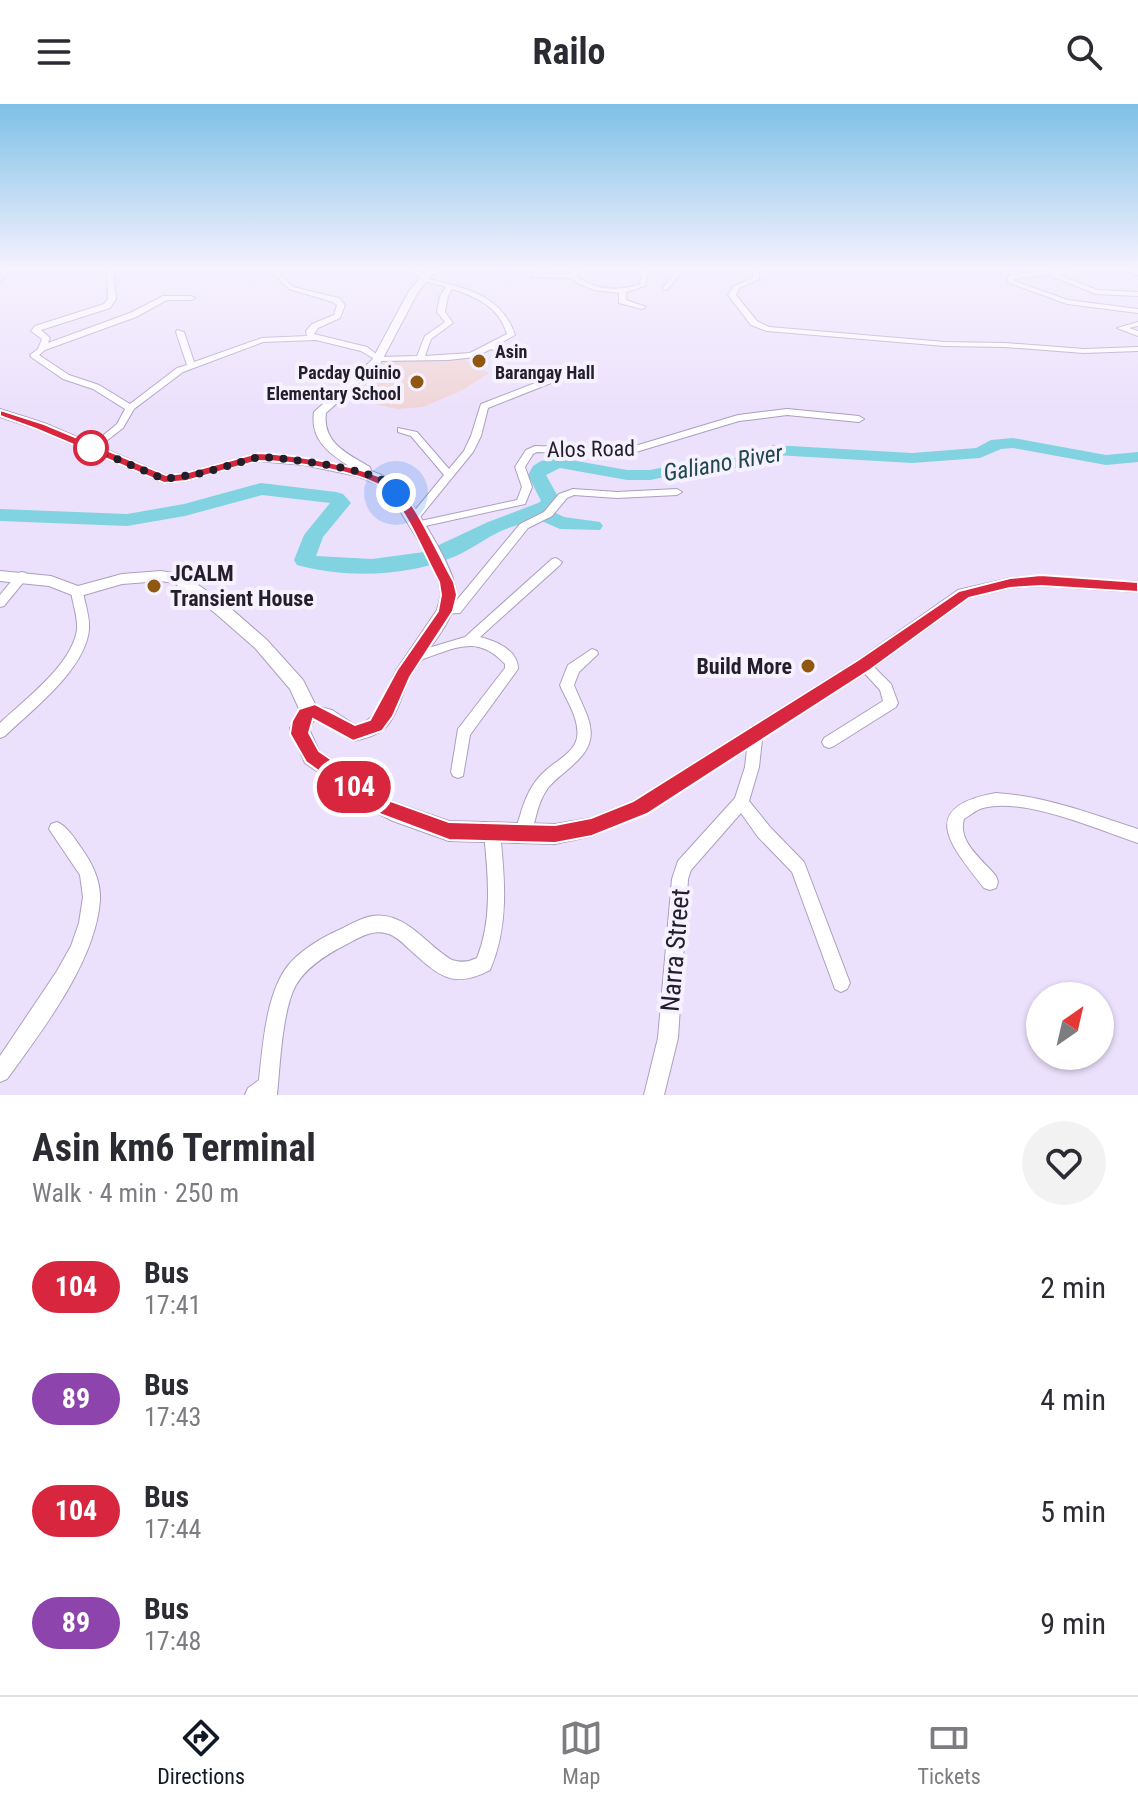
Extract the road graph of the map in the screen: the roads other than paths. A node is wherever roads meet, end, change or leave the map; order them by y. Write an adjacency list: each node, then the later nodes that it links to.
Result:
1 (84, 315): 13 (street)
2 (132, 315): 13 (street)
3 (337, 315): 11 (street)
4 (403, 315): 16 (main road)
5 (443, 315): 17 (street)
6 (505, 315): 12 (street)
7 (748, 315): 14 (street)
8 (1138, 324): 10 (street)
9 (180, 332): 18 (street)
10 (1138, 334)
11 (316, 338): 16 (street); 18 (street)
12 (491, 346): 15 (street); 17 (street)
13 (42, 348): 20 (street)
14 (1138, 349)
15 (518, 357)
16 (378, 359): 17 (street); 26 (main road)
17 (420, 359)
18 (191, 365): 20 (street)
19 (548, 381): 25 (street)
20 (130, 408): 24 (street)
21 (0, 413): 24 (main road)
22 (859, 419): 28 (street, Alos Road)
23 (401, 430): 25 (street)
24 (92, 449): 26 (main road)
25 (449, 475): 28 (street)
26 (382, 480): 28 (main road)
27 (677, 492): 35 (street)
28 (417, 527): 35 (main road)
29 (556, 562): 36 (street)
30 (0, 576): 31 (main road)
31 (22, 576): 33 (main road); 34 (street)
32 (1138, 587): 39 (main road)
33 (77, 592): 40 (main road); 42 (street)
34 (0, 603)
35 (445, 611): 38 (main road)
36 (470, 639): 38 (street); 44 (street)
37 (592, 654): 48 (street)
38 (417, 656): 40 (main road)
39 (864, 665): 41 (main road); 43 (street)
40 (310, 712): 47 (main road)
41 (756, 731): 45 (street, Narra Street); 48 (main road)
42 (0, 732)
43 (829, 742)
44 (458, 772)
45 (741, 802): 51 (street); 54 (street, Narra Street)
46 (57, 829): 52 (street)
47 (492, 833): 48 (main road); 53 (street)
48 (523, 835)
49 (1138, 836): 50 (street)
50 (990, 882)
51 (841, 983)
52 (0, 1072)
53 (263, 1092)
54 (654, 1095)

